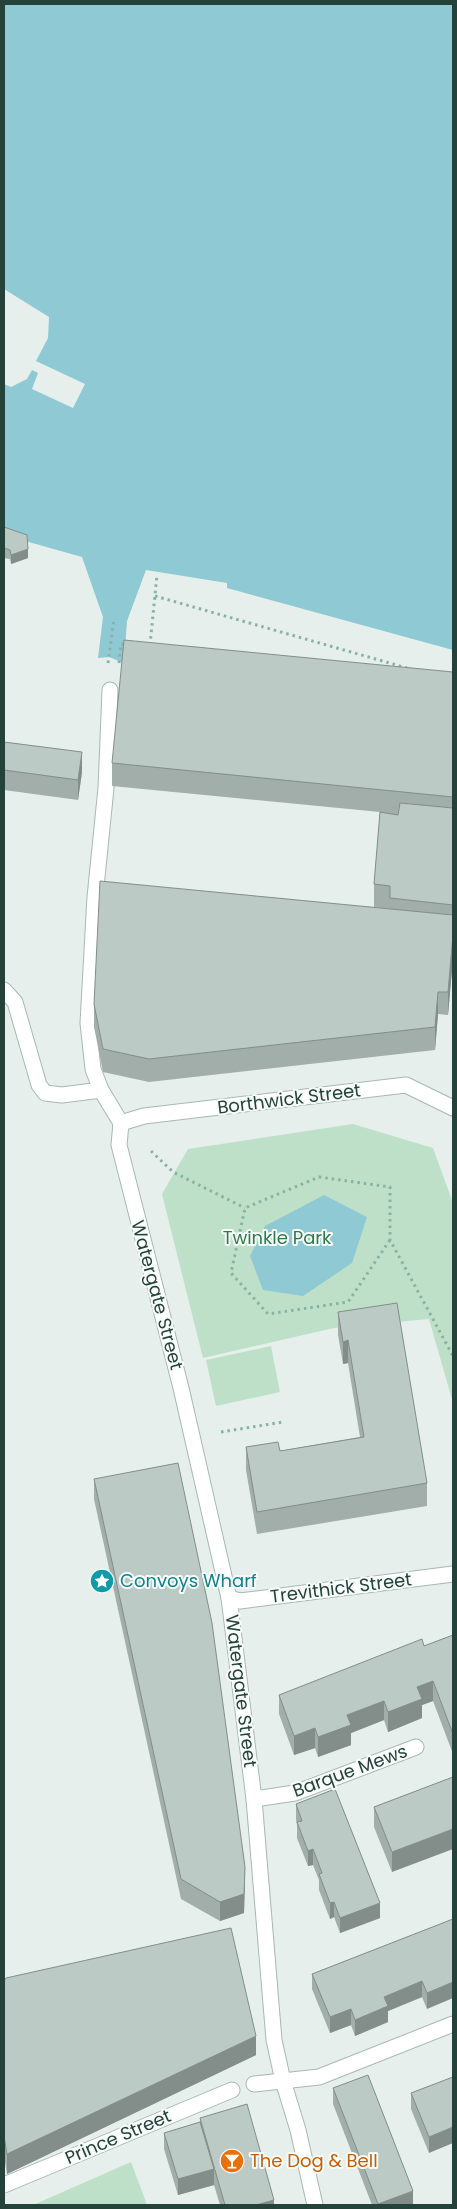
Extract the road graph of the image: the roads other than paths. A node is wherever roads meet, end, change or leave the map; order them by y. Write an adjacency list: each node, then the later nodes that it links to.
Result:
1 (110, 690): 3 (street)
2 (4, 990): 3 (street)
3 (101, 1090): 5 (street)
4 (453, 1108): 5 (street, Borthwick Street)
5 (121, 1124): 7 (street, Watergate Street)
6 (453, 1574): 7 (street, Trevithick Street)
7 (229, 1598): 9 (street, Watergate Street)
8 (416, 1747): 9 (street, Barque Mews)
9 (254, 1799): 11 (street, Watergate Street)
10 (453, 2024): 11 (street)
11 (283, 2081): 12 (street); 15 (street, Watergate Street)
12 (254, 2084)
13 (232, 2090): 14 (street, Prince Street)
14 (4, 2185)
15 (315, 2205)

